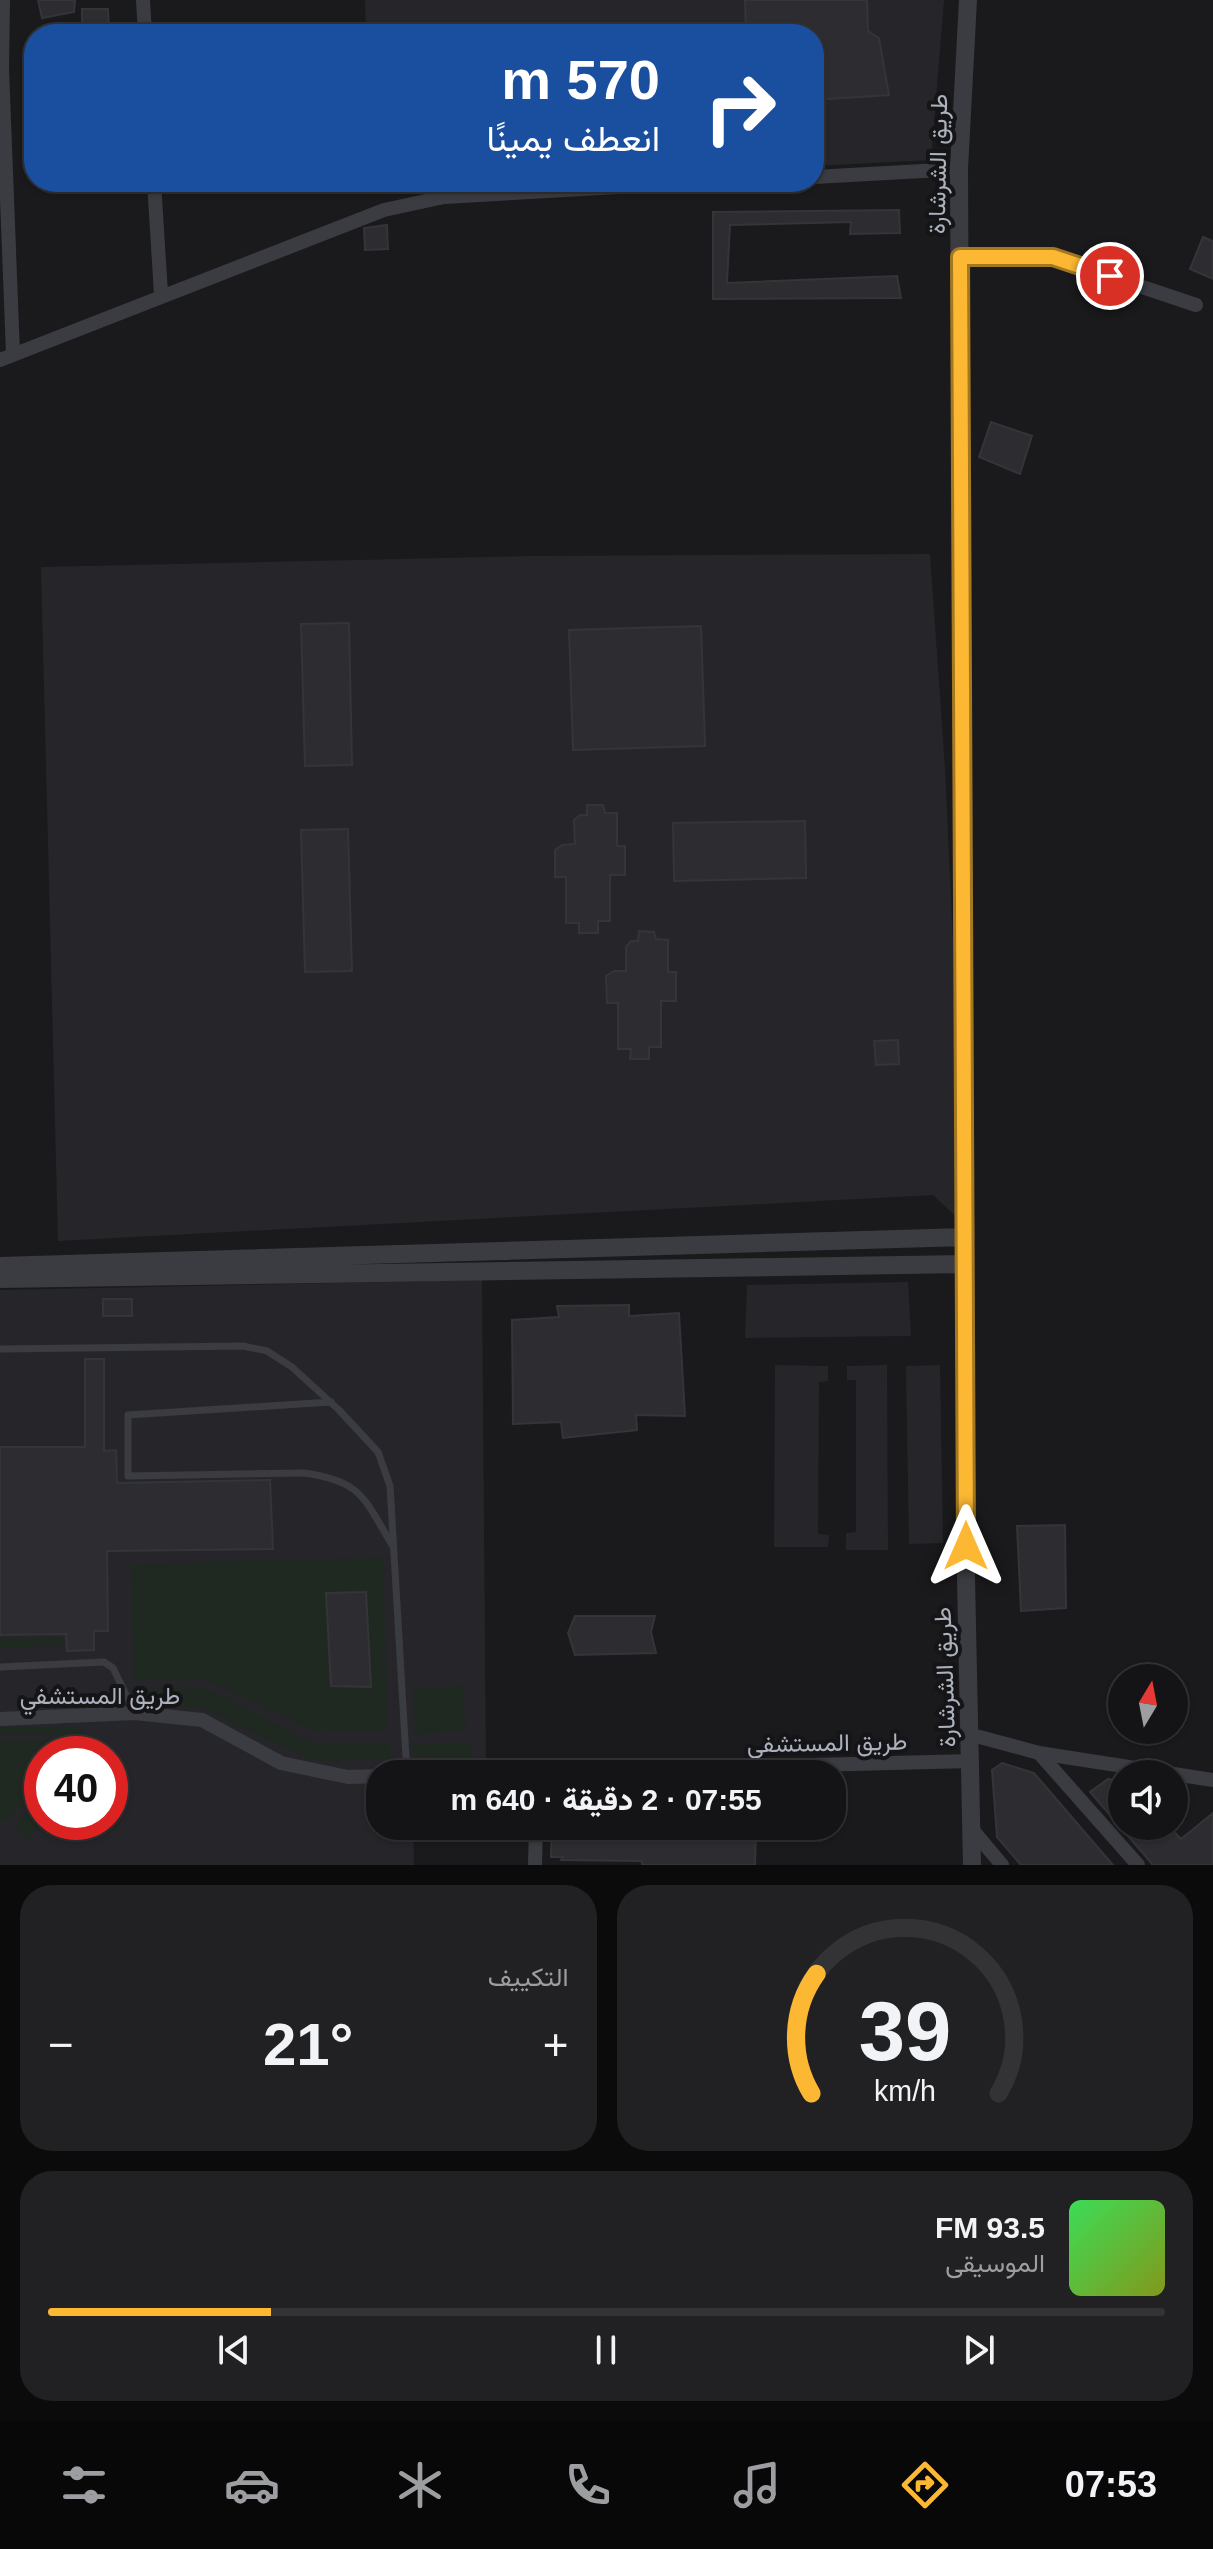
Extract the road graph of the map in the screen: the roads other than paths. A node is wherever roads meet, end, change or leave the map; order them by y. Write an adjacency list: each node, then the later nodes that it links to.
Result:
1 (3, 0): 12 (street)
2 (143, 0): 4 (street)
3 (968, 0): 5 (street, طريق الشرشارة)
4 (144, 24)
5 (959, 169): 6 (street); 9 (street, طريق الشرشارة)
6 (824, 176)
7 (155, 192): 10 (street)
8 (532, 192): 10 (street)
9 (960, 257): 11 (street); 13 (street, طريق الشرشارة)
10 (161, 294): 12 (street)
11 (1196, 305)
12 (7, 357)
13 (964, 1237): 14 (street, طريق الشرشارة); 15 (street)
14 (965, 1264): 16 (street); 23 (street, طريق الشرشارة)
15 (0, 1266)
16 (0, 1279)
17 (0, 1349): 18 (lane)
18 (331, 1402): 19 (lane); 19 (lane)
19 (392, 1546): 25 (lane)
20 (0, 1667): 21 (lane)
21 (135, 1713): 22 (street, طريق المستشفي); 28 (street, طريق المستشفي)
22 (0, 1719)
23 (972, 1735): 24 (street); 26 (street, طريق الشرشارة)
24 (1039, 1753): 29 (street); 35 (street)
25 (406, 1760)
26 (972, 1761): 27 (street, طريق المستشفي); 30 (street, طريق الشرشارة)
27 (846, 1764)
28 (366, 1776)
29 (1213, 1780)
30 (971, 1828): 33 (street, طريق الشرشارة); 34 (street)
31 (536, 1840): 32 (street)
32 (535, 1865)
33 (972, 1865)
34 (1002, 1865)
35 (1138, 1865)

